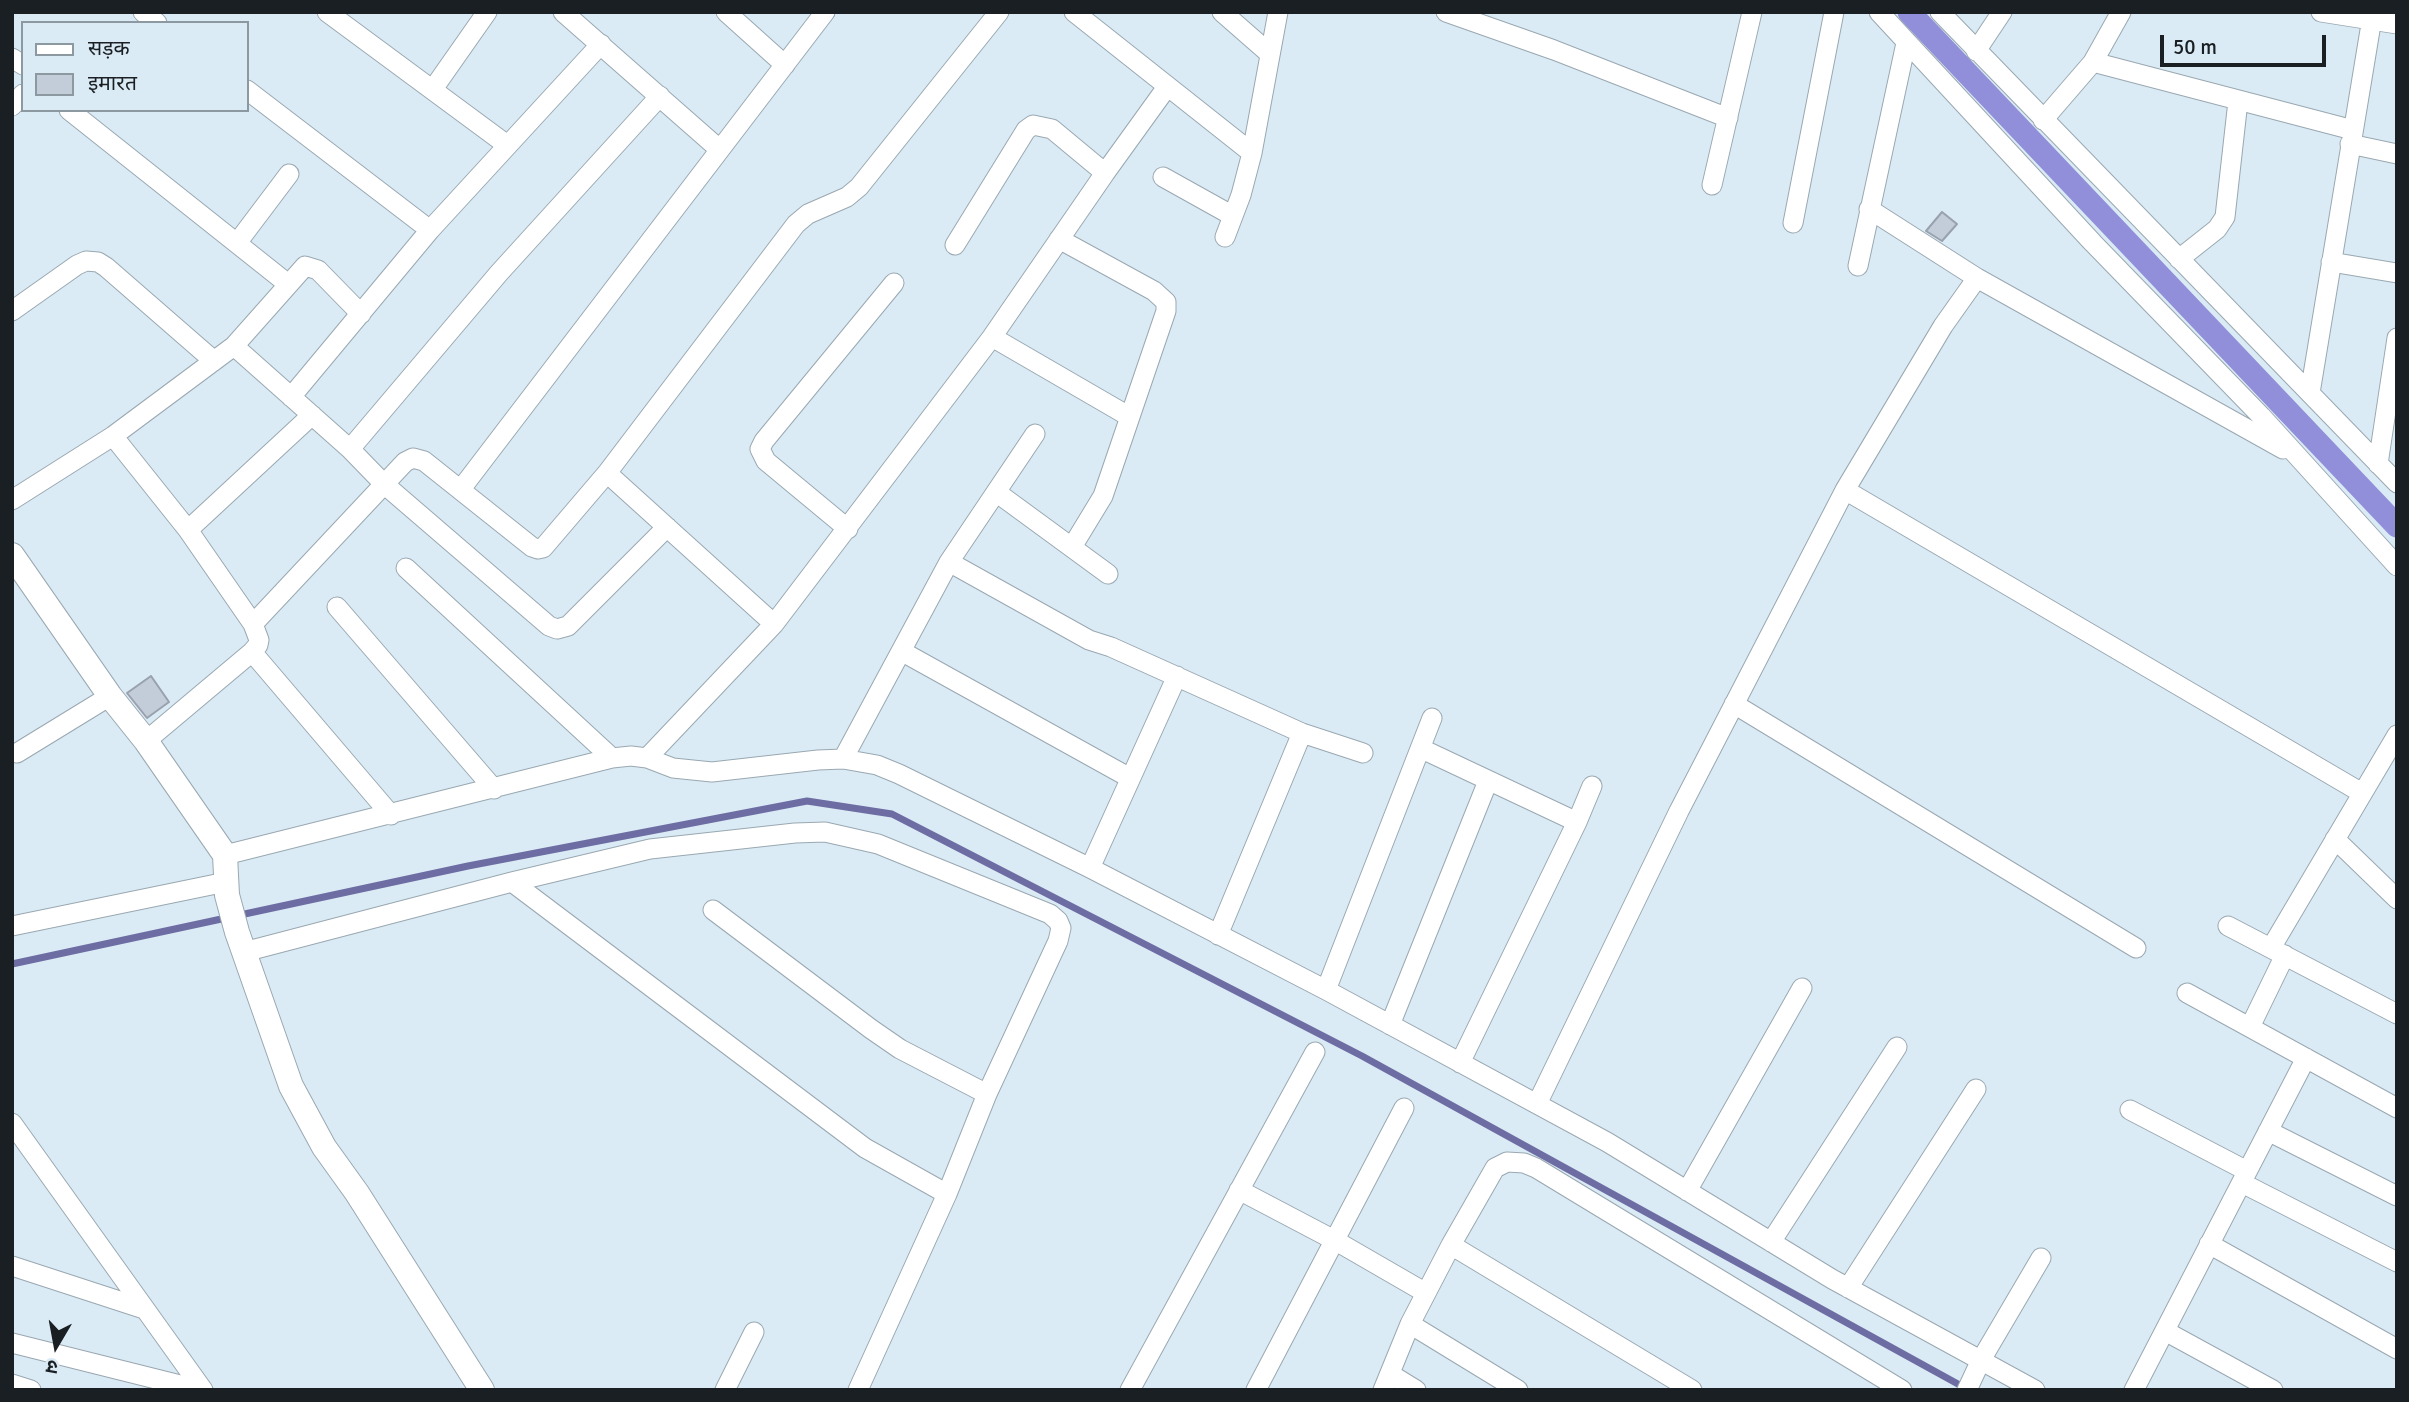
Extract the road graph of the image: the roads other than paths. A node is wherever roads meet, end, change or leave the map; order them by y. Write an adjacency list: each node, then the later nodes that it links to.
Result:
1 (327, 12): 27 (street)
2 (487, 12): 27 (street)
3 (563, 12): 21 (street)
4 (726, 12): 25 (street)
5 (825, 12): 25 (street)
6 (999, 12): 73 (street)
7 (1074, 12): 26 (street)
8 (1222, 12): 23 (street)
9 (1278, 12): 23 (street)
10 (1446, 12): 32 (street)
11 (1752, 12): 32 (street)
12 (1834, 12): 45 (street)
13 (1879, 12): 20 (street)
14 (1940, 12): 22 (street)
15 (2002, 12): 22 (street)
16 (2121, 12): 24 (street)
17 (2321, 12): 18 (street)
18 (2372, 16): 19 (street); 34 (street)
19 (2397, 24)
20 (1906, 43): 43 (street); 71 (street)
21 (601, 44): 29 (street); 35 (street)
22 (1976, 51): 33 (street)
23 (1270, 54): 37 (street)
24 (2093, 62): 30 (street); 33 (street)
25 (785, 65): 36 (street)
26 (1167, 87): 37 (street); 39 (street)
27 (433, 89): 35 (street)
28 (248, 90): 46 (street)
29 (660, 96): 36 (street); 70 (street)
30 (2238, 101): 34 (street); 51 (street)
31 (72, 112): 49 (street)
32 (1728, 118): 42 (street)
33 (2043, 120): 51 (street)
34 (2351, 137): 38 (street); 52 (street)
35 (507, 145): 46 (street)
36 (719, 149): 76 (street)
37 (1252, 153): 44 (street)
38 (2397, 154)
39 (1105, 173): 48 (street); 50 (street)
40 (289, 174): 49 (street)
41 (1163, 177): 44 (street)
42 (1713, 185)
43 (1869, 209): 53 (street); 55 (street)
44 (1233, 216): 47 (street)
45 (1793, 223)
46 (430, 230): 59 (street)
47 (1226, 237)
48 (1059, 239): 60 (street); 67 (street)
49 (237, 243): 57 (street)
50 (955, 245)
51 (2179, 259): 64 (street)
52 (2331, 262): 54 (street); 64 (street)
53 (1857, 266)
54 (2397, 274)
55 (1977, 278): 71 (street); 77 (street)
56 (894, 283): 81 (street)
57 (289, 284): 59 (street); 62 (street)
58 (12, 311): 63 (street)
59 (361, 314): 65 (street)
60 (992, 337): 67 (street); 81 (street)
61 (2397, 338): 72 (street)
62 (234, 346): 63 (street); 65 (street)
63 (214, 361): 69 (street)
64 (2310, 393): 72 (street)
65 (291, 397): 66 (street)
66 (312, 415): 70 (street); 82 (street)
67 (1129, 417): 83 (street)
68 (1035, 434): 78 (street)
69 (113, 436): 79 (street); 82 (street)
70 (350, 449): 74 (street)
71 (2297, 456): 86 (street)
72 (2378, 464): 75 (street)
73 (607, 473): 76 (street); 80 (street)
74 (384, 484): 76 (street); 80 (street); 91 (street)
75 (2397, 484)
76 (461, 489)
77 (1845, 490): 96 (street); 111 (street)
78 (996, 492): 83 (street); 85 (street)
79 (12, 500)
80 (667, 527): 90 (street)
81 (848, 529): 90 (street)
82 (188, 530): 91 (street)
83 (1072, 547): 88 (street)
84 (12, 555): 95 (street)
85 (949, 562): 92 (street); 94 (street)
86 (2397, 566)
87 (406, 568): 104 (street)
88 (1108, 574)
89 (337, 607): 110 (street)
90 (774, 624): 105 (street)
91 (254, 625): 93 (street)
92 (901, 651): 106 (street); 107 (street)
93 (252, 652): 99 (street); 112 (street)
94 (1177, 677): 98 (street); 107 (street)
95 (110, 696): 99 (street); 102 (street)
96 (1734, 704): 125 (street); 139 (street)
97 (1432, 718): 101 (street)
98 (1302, 733): 103 (street); 123 (street)
99 (146, 741): 115 (street)
100 (2395, 743): 111 (street)
101 (1422, 749): 108 (street); 128 (street)
102 (17, 753)
103 (1363, 753)
104 (612, 758): 105 (street); 110 (street)
105 (647, 758): 106 (street)
106 (843, 759): 116 (street)
107 (1130, 778): 116 (street)
108 (1488, 781): 113 (street); 131 (street)
109 (1592, 786): 113 (street)
110 (494, 789): 112 (street)
111 (2362, 793): 114 (street)
112 (391, 815): 115 (street)
113 (1577, 822): 136 (street)
114 (2335, 839): 119 (street); 126 (street)
115 (225, 855): 118 (street)
116 (1090, 868): 123 (street)
117 (512, 882): 124 (street); 138 (street); 149 (street)
118 (227, 888): 121 (street); 124 (street)
119 (2397, 899)
120 (713, 910): 138 (street)
121 (12, 926)
122 (2228, 926): 126 (street)
123 (1218, 935): 128 (street)
124 (241, 942): 172 (street)
125 (2136, 947)
126 (2278, 952): 130 (street); 132 (street)
127 (1802, 988): 148 (street)
128 (1326, 990): 131 (street)
129 (2187, 993): 132 (street)
130 (2394, 1007)
131 (1390, 1025): 136 (street)
132 (2250, 1027): 135 (street)
133 (1897, 1047): 152 (street)
134 (1315, 1052): 147 (street)
135 (2306, 1058): 141 (street); 144 (street)
136 (1460, 1063): 139 (street)
137 (1976, 1089): 158 (street)
138 (987, 1094): 149 (street)
139 (1537, 1104): 148 (street)
140 (1404, 1108): 151 (street)
141 (2397, 1108)
142 (2130, 1110): 146 (street)
143 (12, 1123): 145 (street)
144 (2268, 1131): 146 (street); 150 (street)
145 (19, 1144): 160 (street)
146 (2245, 1177): 153 (street); 156 (street)
147 (1239, 1190): 151 (street); 175 (street)
148 (1687, 1191): 152 (street)
149 (947, 1195): 174 (street)
150 (2397, 1196)
151 (1336, 1241): 159 (street); 176 (street)
152 (1771, 1242): 158 (street)
153 (2209, 1244): 162 (street); 165 (street)
154 (1451, 1245): 159 (street); 179 (street); 180 (street)
155 (2041, 1258): 166 (street)
156 (2397, 1262)
157 (12, 1266): 160 (street)
158 (1848, 1288): 166 (street)
159 (1426, 1293): 161 (street)
160 (144, 1309): 171 (street)
161 (1410, 1324): 167 (street); 178 (street)
162 (2165, 1331): 182 (street); 183 (street)
163 (754, 1332): 173 (street)
164 (12, 1343): 171 (street)
165 (2397, 1349)
166 (1981, 1360): 169 (street); 181 (street)
167 (1386, 1382): 177 (street)
168 (12, 1384): 170 (street)
169 (1969, 1385)
170 (31, 1390)
171 (201, 1390)
172 (482, 1390)
173 (725, 1390)
174 (858, 1390)
175 (1130, 1390)
176 (1256, 1390)
177 (1416, 1390)
178 (1518, 1390)
179 (1692, 1390)
180 (1902, 1390)
181 (2035, 1390)
182 (2134, 1390)
183 (2273, 1390)

